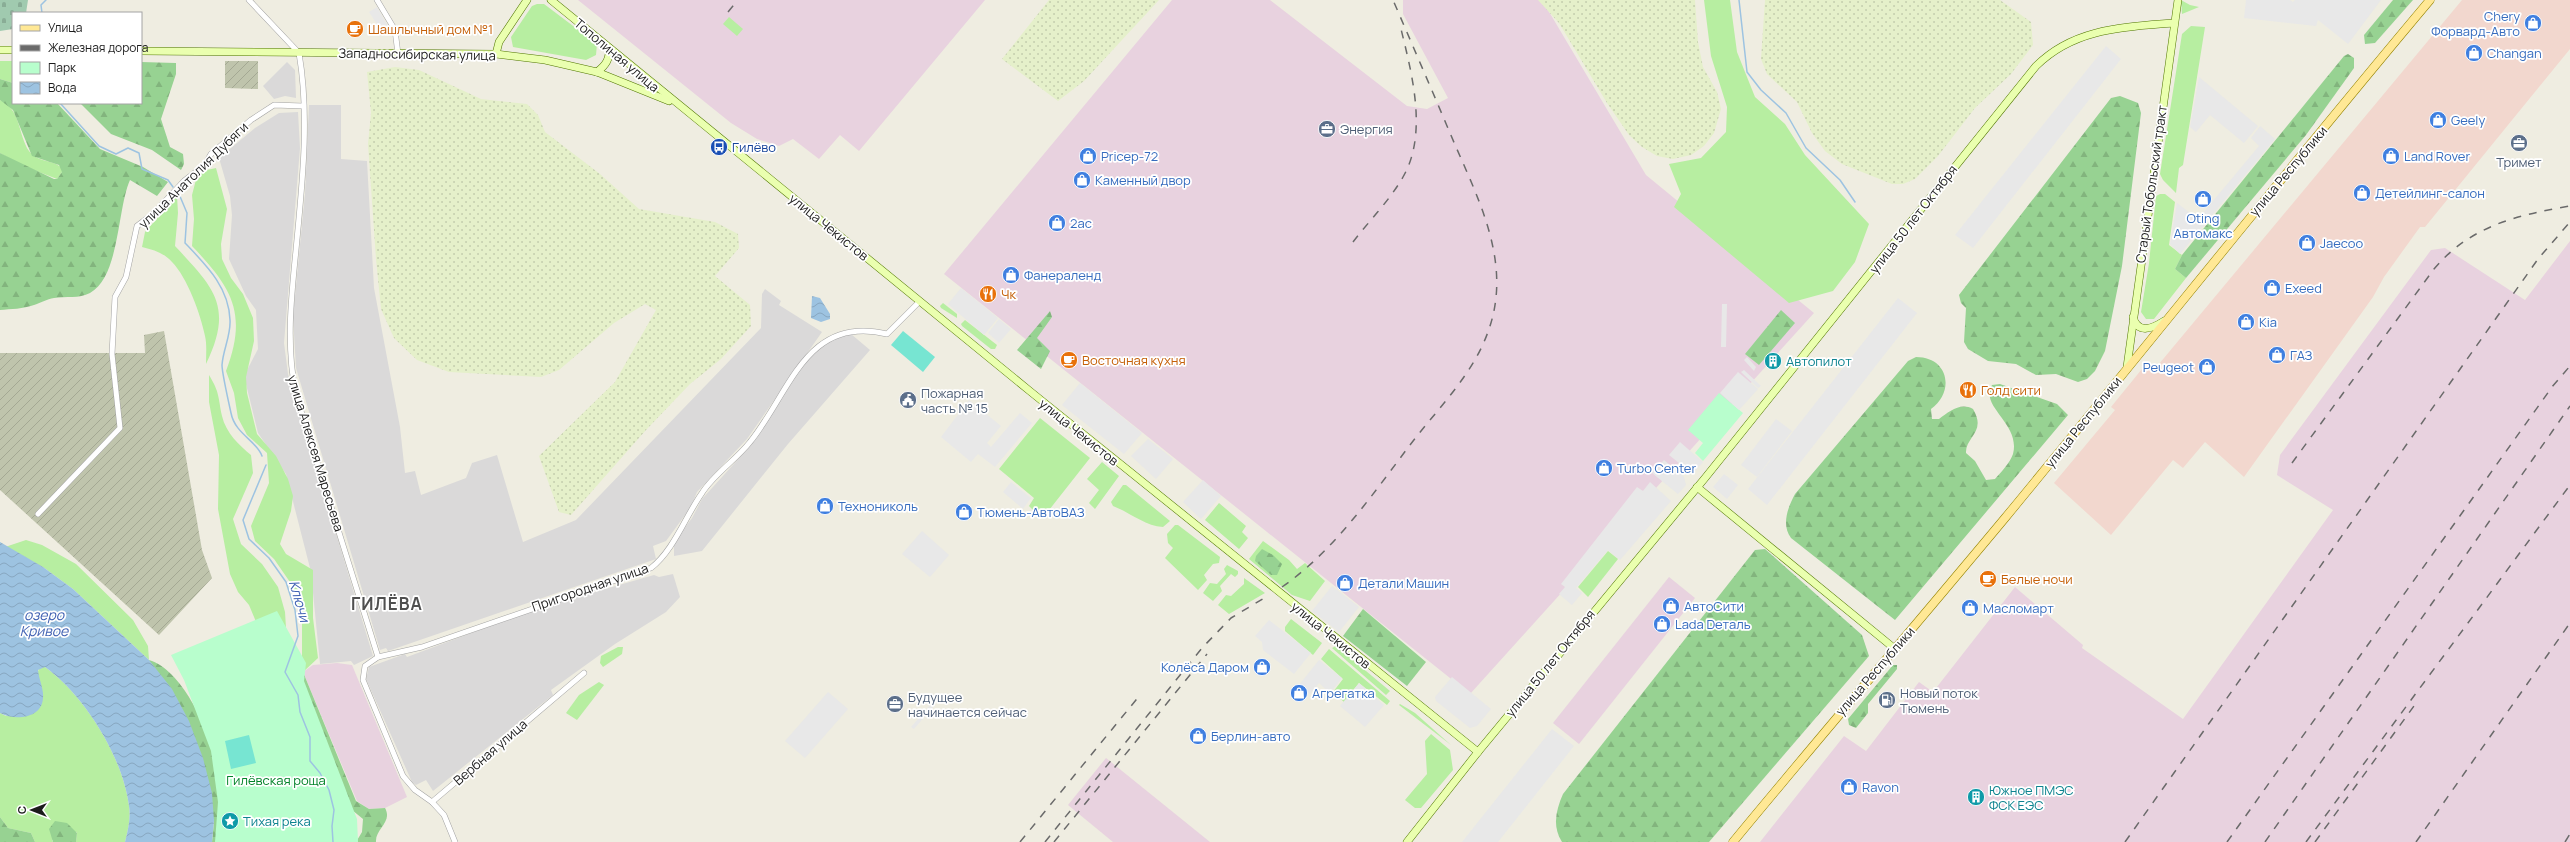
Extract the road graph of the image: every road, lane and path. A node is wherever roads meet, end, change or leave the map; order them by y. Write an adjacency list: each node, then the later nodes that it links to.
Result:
1 (249, 0): 12 (street)
2 (377, 0): 13 (street)
3 (527, 0): 14 (main road)
4 (551, 0): 8 (main road, Тополиная улица)
5 (2178, 0): 7 (main road, Старый Тобольский тракт)
6 (2430, 0): 20 (main road, улица Республики)
7 (2174, 23): 19 (main road, Старый Тобольский тракт); 22 (main road, улица 50 лет Октября)
8 (609, 48): 15 (main road); 17 (main road, Тополиная улица)
9 (0, 50): 10 (main road)
10 (12, 50)
11 (142, 51): 12 (main road, Западносибирская улица)
12 (299, 53): 13 (main road, Западносибирская улица); 16 (street, улица Алексея Маресьева)
13 (398, 54): 14 (main road, Западносибирская улица)
14 (496, 54): 15 (main road, Западносибирская улица)
15 (597, 72): 17 (main road, Западносибирская улица)
16 (303, 106): 23 (street, улица Анатолия Дубяги); 25 (street, улица Алексея Маресьева)
17 (683, 109): 18 (main road, улица Чекистов)
18 (920, 301): 25 (street, Пригородная улица); 27 (main road, улица Чекистов)
19 (2133, 314): 20 (main road); 21 (main road, Старый Тобольский тракт)
20 (2164, 320): 21 (main road, улица Республики)
21 (2128, 367): 24 (main road, улица Республики)
22 (1697, 487): 24 (main road); 27 (main road, улица 50 лет Октября)
23 (38, 514)
24 (1895, 649): 31 (main road, улица Республики)
25 (378, 657): 28 (street)
26 (584, 673): 28 (street, Вербная улица)
27 (1478, 752): 30 (main road, улица 50 лет Октября)
28 (432, 802): 29 (street)
29 (455, 842)
30 (1407, 842)
31 (1733, 842)

